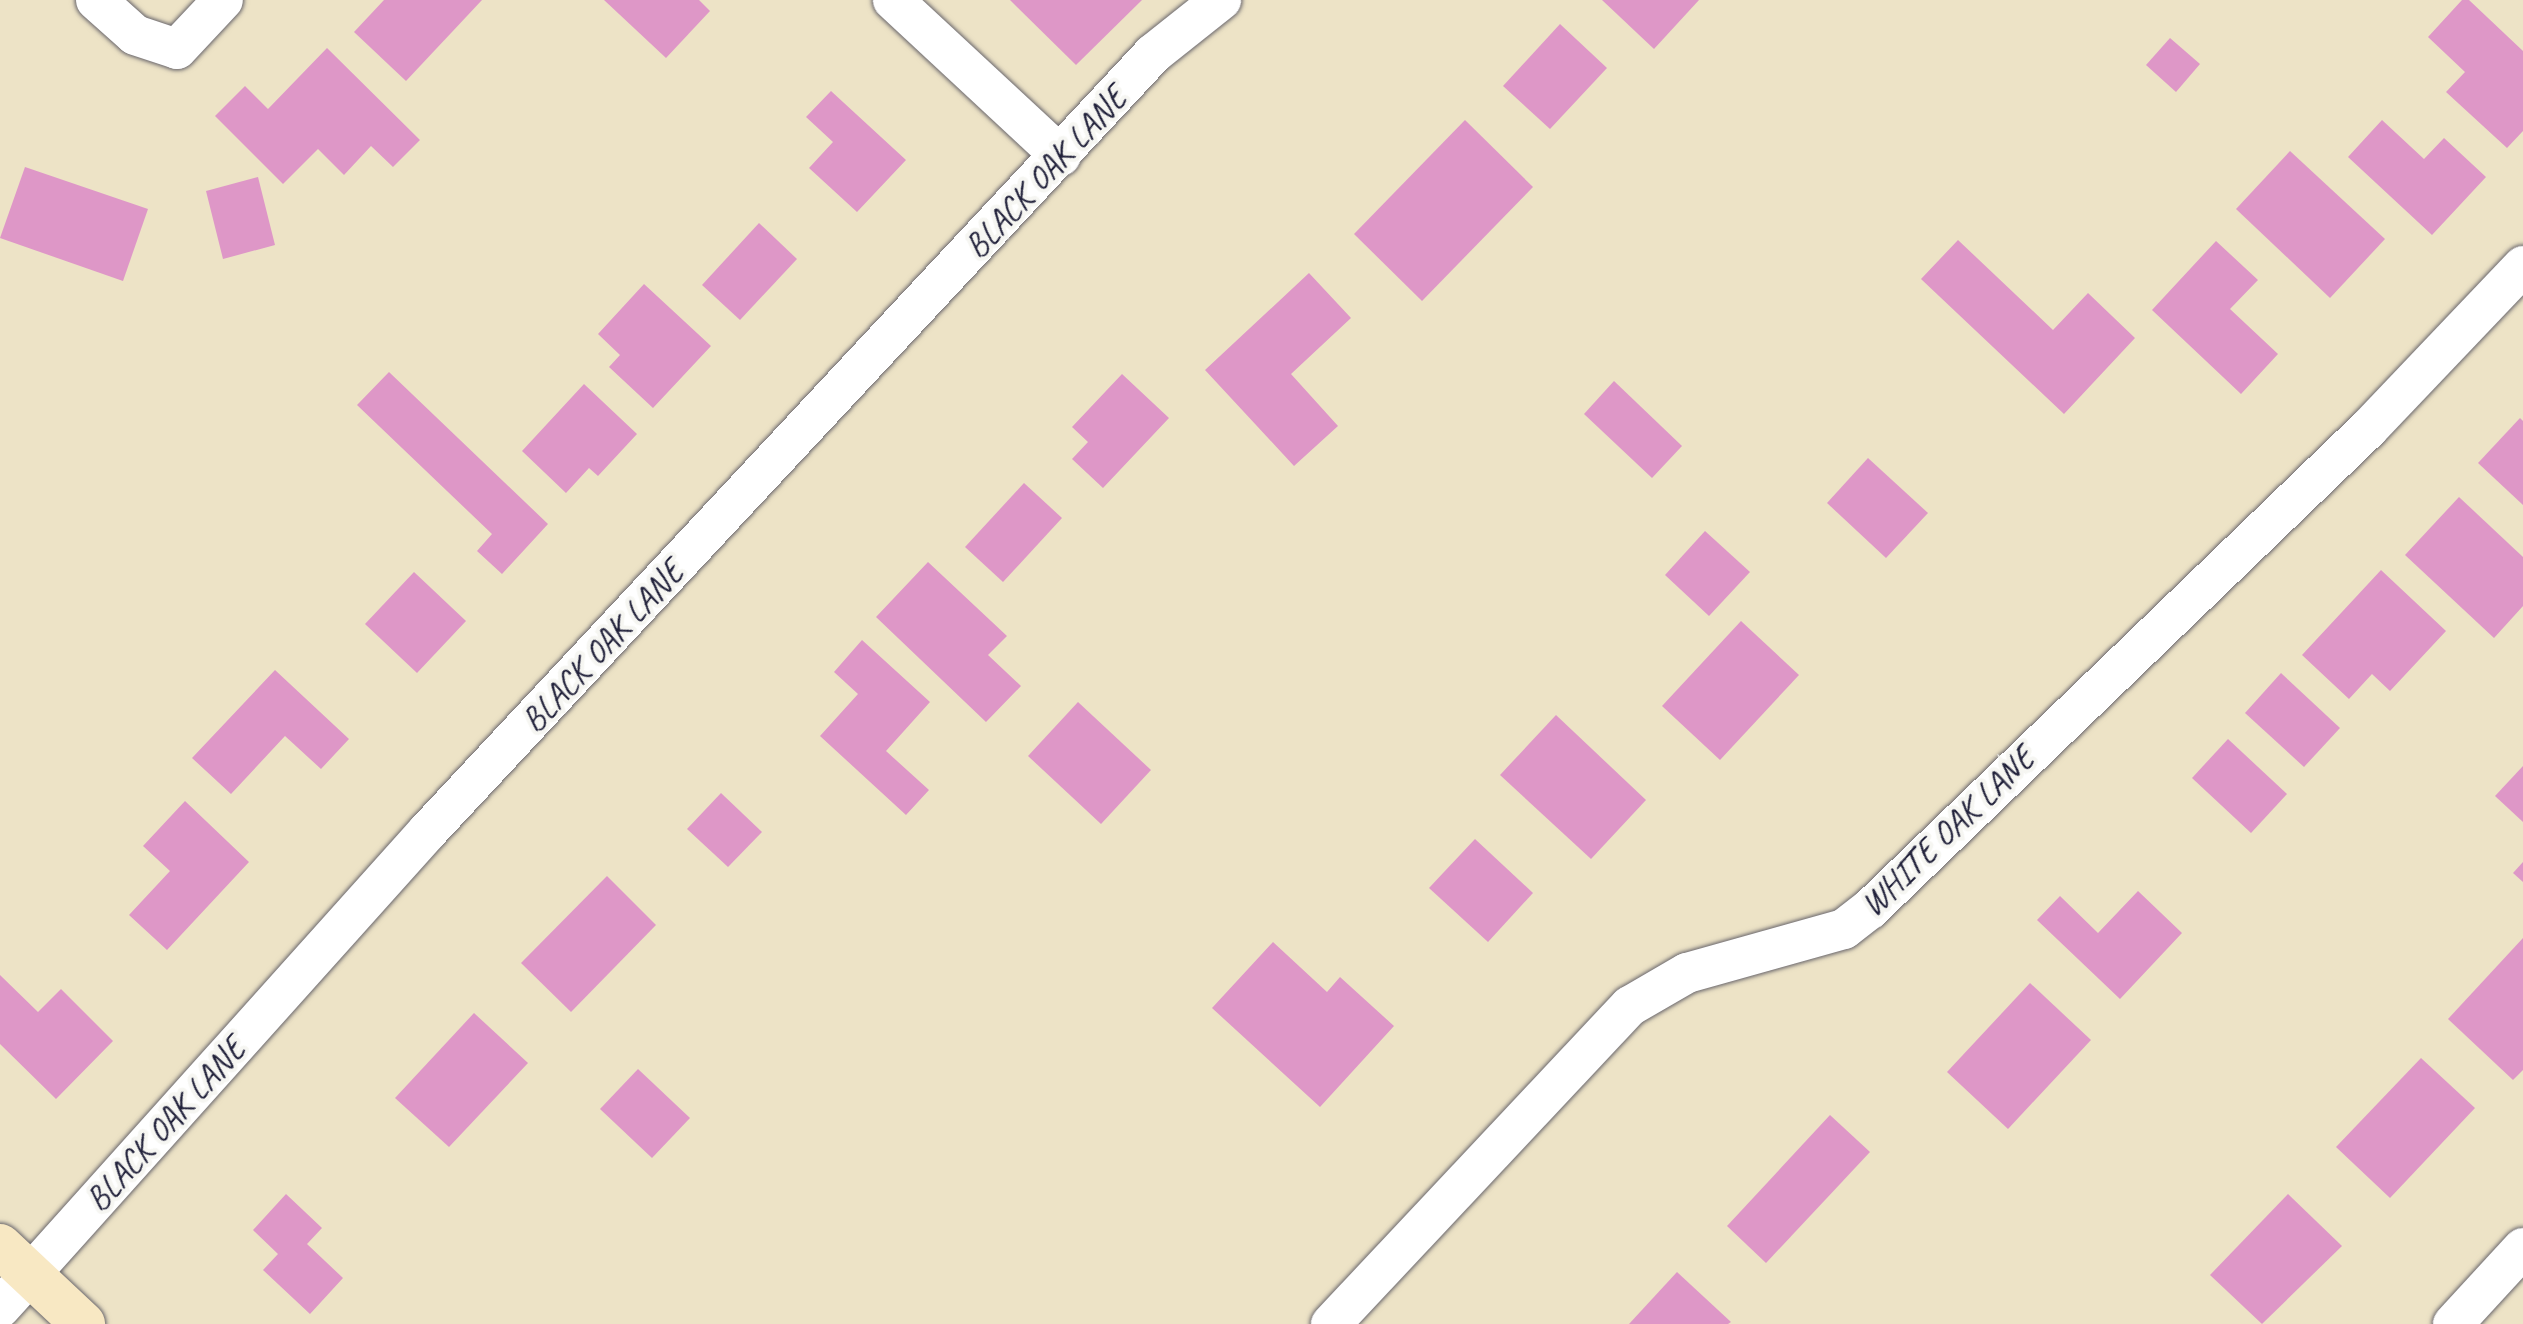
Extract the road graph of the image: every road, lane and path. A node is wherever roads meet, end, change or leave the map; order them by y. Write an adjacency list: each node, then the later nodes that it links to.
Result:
1 (96, 0): 2 (street)
2 (223, 0)
3 (893, 0): 5 (street)
4 (1221, 0): 5 (street, BLACK OAK LANE)
5 (1061, 156): 8 (street, BLACK OAK LANE)
6 (2523, 266): 11 (street, WHITE OAK LANE)
7 (2523, 1248): 12 (street)
8 (16, 1260): 9 (street, BLACK OAK LANE); 10 (street)
9 (0, 1308)
10 (83, 1324)
11 (1331, 1324)
12 (2453, 1324)

